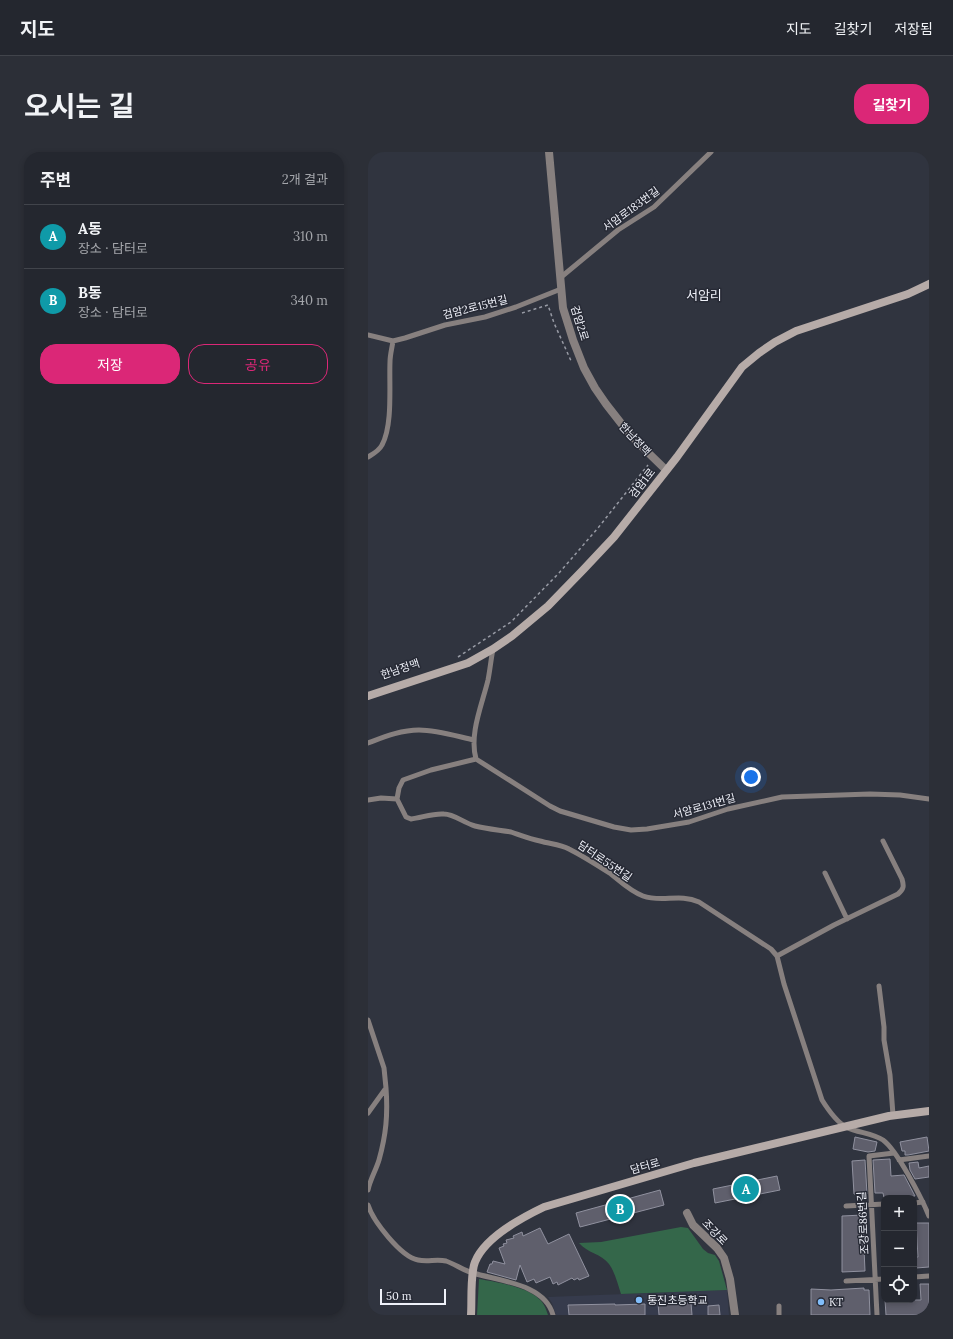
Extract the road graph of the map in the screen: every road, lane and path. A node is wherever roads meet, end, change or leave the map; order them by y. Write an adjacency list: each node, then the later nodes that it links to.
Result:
1 (549, 152): 3 (street, 검암2로)
2 (711, 152): 3 (lane, 서암로183번길)
3 (560, 278): 5 (street, 검암2로)
4 (929, 284): 12 (street, 검암1로)
5 (561, 289): 8 (lane, 검암2로15번길); 12 (street, 검암2로)
6 (517, 314): 9 (path)
7 (368, 335): 8 (lane, 검암2로15번길)
8 (392, 340): 10 (lane)
9 (573, 364)
10 (368, 458)
11 (644, 461): 14 (path, 한남정맥)
12 (666, 470): 13 (street, 검암1로)
13 (493, 649): 15 (street, 검암1로); 16 (lane)
14 (454, 659)
15 (368, 696)
16 (474, 740): 17 (lane); 18 (lane)
17 (368, 743)
18 (476, 759): 19 (lane, 서암로131번길); 20 (lane)
19 (929, 798)
20 (397, 799): 21 (lane); 25 (lane, 담터로55번길)
21 (368, 800)
22 (883, 841): 24 (lane)
23 (825, 873): 24 (lane)
24 (847, 919): 25 (lane)
25 (777, 956): 32 (lane)
26 (879, 986): 31 (lane)
27 (368, 1020): 28 (lane)
28 (386, 1088): 30 (lane); 36 (lane)
29 (929, 1111): 31 (street, 담터로)
30 (368, 1113)
31 (893, 1116): 32 (street, 담터로)
32 (845, 1126): 33 (lane); 45 (street, 담터로)
33 (894, 1153): 35 (lane); 41 (lane, 조강로86번길)
34 (929, 1156): 35 (lane)
35 (899, 1160): 37 (lane)
36 (368, 1190)
37 (923, 1202): 38 (lane); 44 (lane)
38 (917, 1203)
39 (881, 1204): 41 (lane)
40 (368, 1205): 45 (lane)
41 (872, 1205): 42 (lane); 48 (lane, 조강로86번길)
42 (846, 1206)
43 (687, 1212): 54 (street, 조강로)
44 (929, 1216)
45 (472, 1273): 52 (street, 담터로); 53 (lane)
46 (929, 1276): 47 (lane)
47 (917, 1277)
48 (875, 1279): 49 (lane); 50 (lane); 56 (lane, 조강로86번길)
49 (881, 1279)
50 (846, 1281)
51 (779, 1306): 55 (lane)
52 (471, 1315)
53 (553, 1315)
54 (736, 1315)
55 (779, 1315)
56 (877, 1315)

